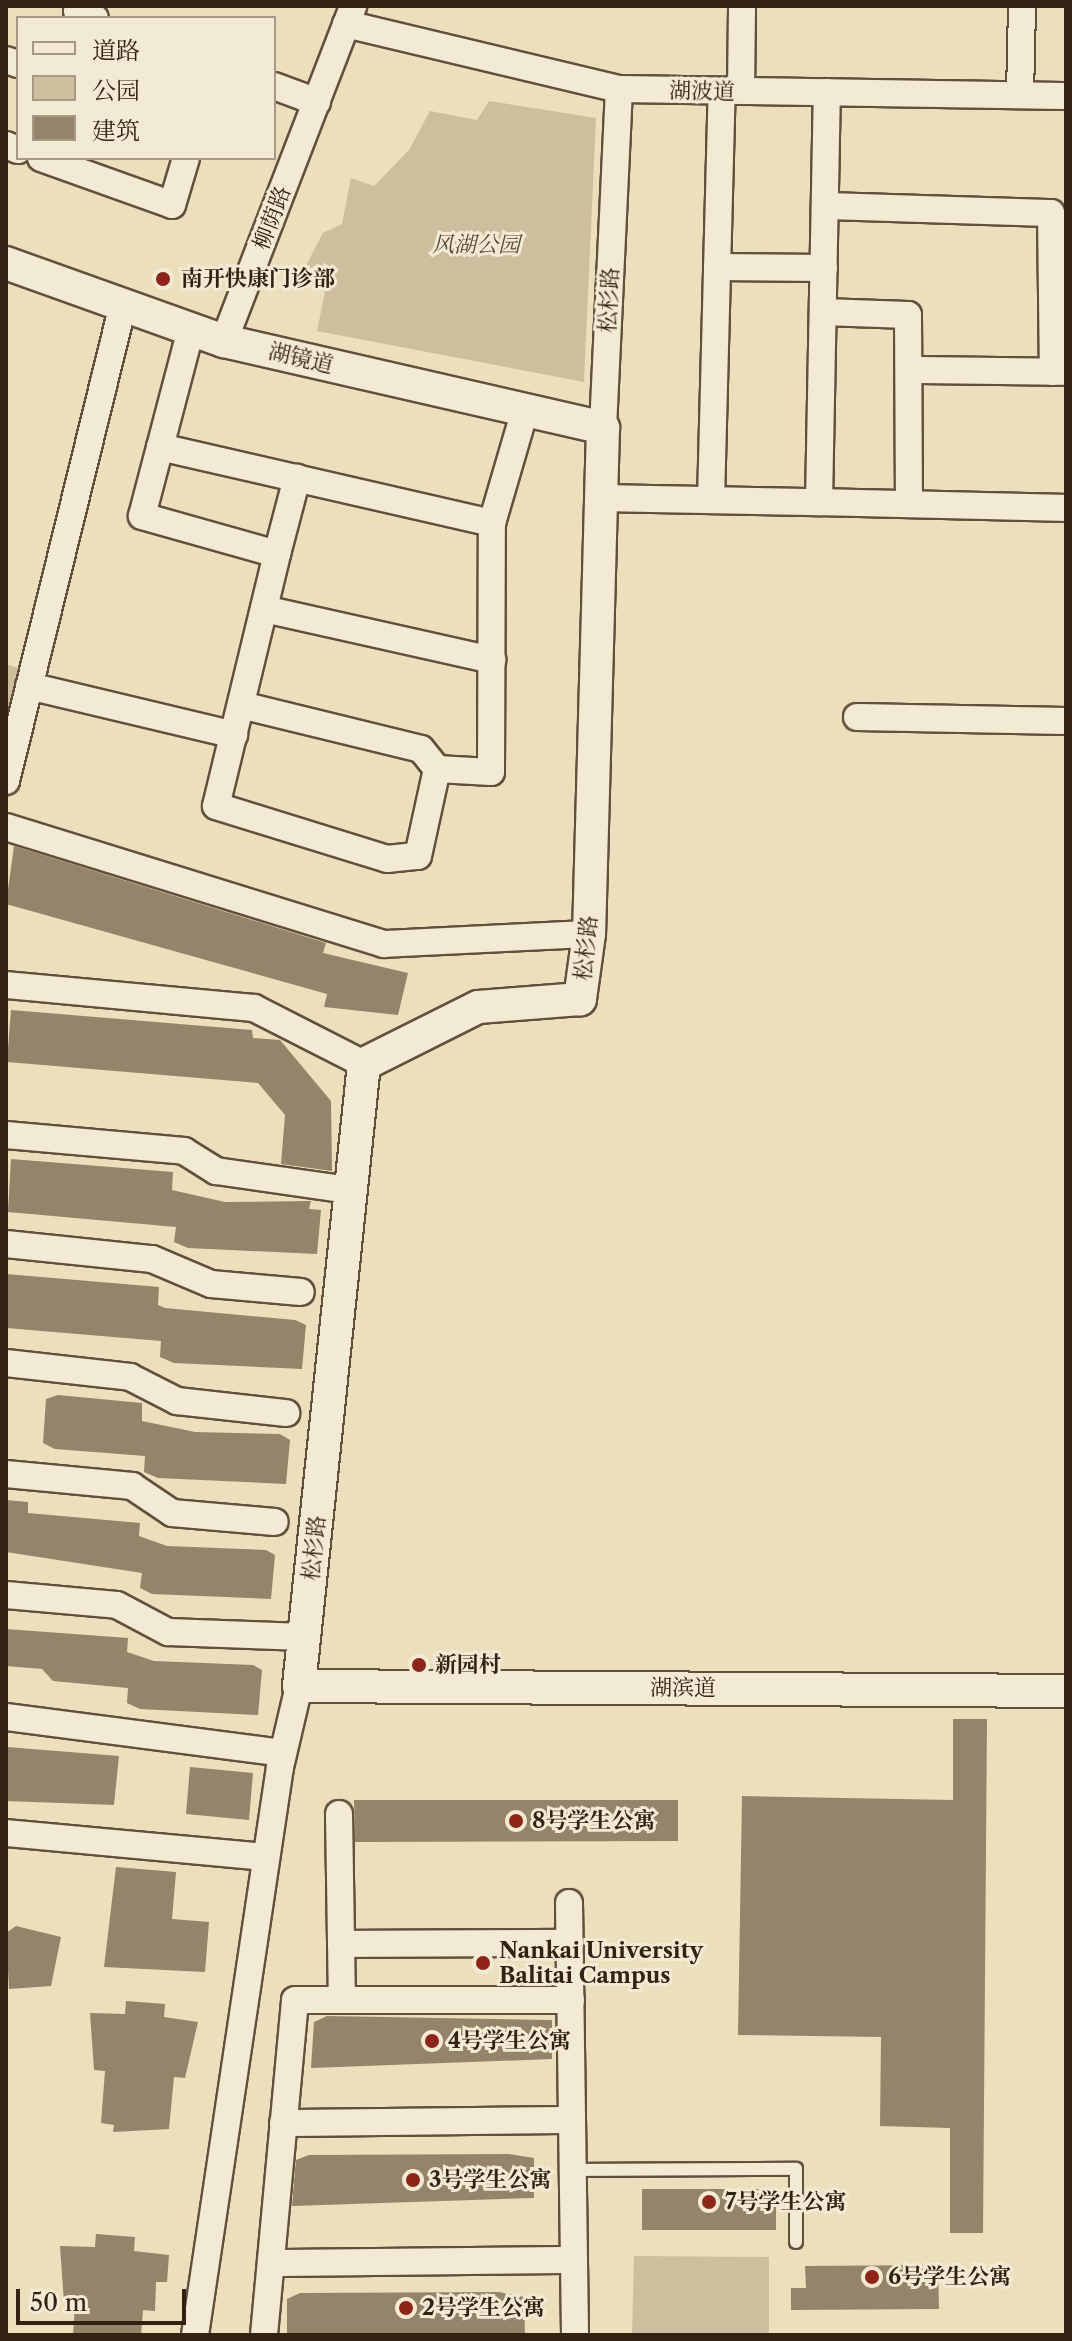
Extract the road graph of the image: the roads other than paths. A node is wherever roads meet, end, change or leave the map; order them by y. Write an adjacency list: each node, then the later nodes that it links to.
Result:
1 (742, 6): 6 (street)
2 (1022, 6): 8 (street)
3 (350, 15): 5 (street, 湖波道); 10 (street, 柳荫路)
4 (276, 87): 10 (street)
5 (619, 89): 6 (street, 湖波道); 24 (street, 松杉路)
6 (732, 91): 7 (street, 湖波道); 15 (street)
7 (827, 92): 8 (street, 湖波道); 13 (street)
8 (1020, 95): 9 (street, 湖波道)
9 (1066, 96)
10 (317, 102): 20 (street, 柳荫路)
11 (47, 160): 12 (street)
12 (185, 160)
13 (825, 206): 16 (street); 22 (street)
14 (6, 263): 17 (street, 湖镜道)
15 (717, 267): 16 (street); 28 (street)
16 (824, 268): 18 (street)
17 (123, 305): 19 (street, 湖镜道); 36 (street)
18 (823, 312): 21 (street); 29 (street)
19 (191, 329): 20 (street, 湖镜道); 25 (street)
20 (224, 341): 23 (street, 湖镜道)
21 (912, 370): 22 (street); 30 (street)
22 (1059, 372)
23 (525, 410): 24 (street, 湖镜道); 32 (street)
24 (603, 428): 27 (street, 松杉路)
25 (160, 447): 26 (street); 33 (street)
26 (297, 478): 32 (street); 33 (street)
27 (601, 498): 28 (street); 44 (street, 松杉路)
28 (711, 500): 29 (street)
29 (819, 502): 30 (street)
30 (909, 504): 31 (street)
31 (1066, 508)
32 (492, 523): 35 (street)
33 (277, 554): 34 (street)
34 (264, 609): 35 (street); 37 (street)
35 (492, 660): 41 (street)
36 (29, 686): 40 (street); 42 (street)
37 (241, 705): 40 (street); 41 (street)
38 (857, 717): 39 (street)
39 (1066, 721)
40 (234, 735): 41 (street)
41 (437, 769)
42 (6, 781)
43 (6, 827): 44 (street)
44 (589, 934): 46 (street, 松杉路)
45 (6, 985): 46 (street)
46 (364, 1064): 56 (street, 松杉路)
47 (6, 1135): 48 (street)
48 (336, 1188)
49 (6, 1244): 50 (street)
50 (301, 1292)
51 (6, 1363): 52 (street)
52 (286, 1413)
53 (6, 1474): 54 (street)
54 (275, 1522)
55 (6, 1595): 56 (street)
56 (304, 1637): 57 (street, 松杉路)
57 (299, 1686): 58 (street, 湖滨道); 60 (street)
58 (1066, 1691)
59 (6, 1717): 60 (street)
60 (283, 1753): 63 (street)
61 (339, 1814): 66 (street)
62 (6, 1833): 63 (street)
63 (266, 1857): 75 (street)
64 (569, 1903): 65 (street)
65 (570, 1943): 66 (street); 68 (street)
66 (341, 1944): 67 (street)
67 (342, 1999): 68 (street); 70 (street)
68 (571, 2000): 69 (street)
69 (572, 2120): 70 (street); 71 (street)
70 (283, 2123): 74 (street)
71 (573, 2170): 72 (lane); 73 (street)
72 (796, 2242)
73 (574, 2260): 74 (street); 77 (street)
74 (271, 2263): 76 (street)
75 (195, 2335)
76 (264, 2335)
77 (575, 2335)

